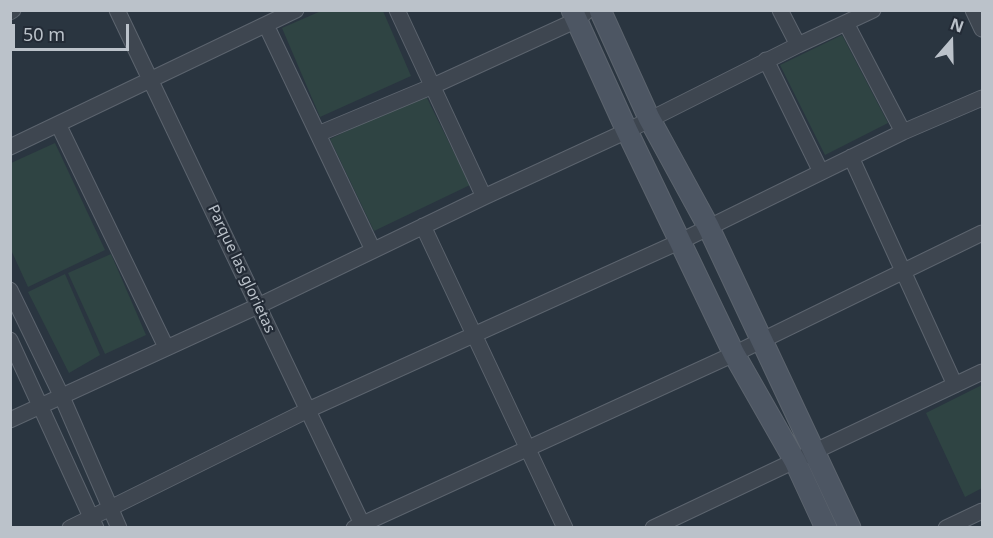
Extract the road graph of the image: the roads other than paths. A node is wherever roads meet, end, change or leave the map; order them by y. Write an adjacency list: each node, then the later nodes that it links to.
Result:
1 (117, 10): 14 (street, Parque las glorietas)
2 (296, 10): 10 (street)
3 (397, 10): 15 (street)
4 (600, 10): 17 (street)
5 (780, 10): 12 (street)
6 (873, 10): 9 (street)
7 (974, 10): 11 (street)
8 (579, 14): 15 (street); 19 (street)
9 (846, 23): 12 (street); 20 (street)
10 (266, 25): 14 (street); 21 (street)
11 (982, 29)
12 (798, 45): 13 (street)
13 (766, 60): 17 (street); 24 (street)
14 (150, 79): 18 (street); 33 (street, Parque las glorietas)
15 (433, 86): 21 (street); 25 (street)
16 (982, 98): 20 (street)
17 (650, 118): 19 (street); 27 (street)
18 (58, 124): 22 (street); 37 (street)
19 (627, 131): 25 (street); 29 (street)
20 (903, 132): 23 (street)
21 (318, 134): 30 (street)
22 (10, 147)
23 (851, 157): 24 (street); 31 (street)
24 (821, 172): 27 (street)
25 (484, 197): 26 (street)
26 (423, 226): 30 (street); 34 (street)
27 (708, 226): 29 (street); 36 (street)
28 (982, 234): 31 (street)
29 (681, 241): 34 (street); 38 (street)
30 (373, 250): 33 (street)
31 (903, 272): 36 (street); 40 (street)
32 (10, 290): 41 (street)
33 (258, 306): 37 (street); 43 (street, Parque las glorietas)
34 (474, 334): 43 (street); 45 (street)
35 (10, 340): 42 (street)
36 (761, 340): 38 (street); 46 (street)
37 (166, 347): 41 (street)
38 (734, 354): 45 (street); 47 (street)
39 (982, 372): 40 (street)
40 (955, 386): 46 (street)
41 (62, 397): 42 (street); 48 (street)
42 (42, 407): 44 (street); 50 (street)
43 (308, 410): 48 (street); 51 (street, Parque las glorietas)
44 (10, 420)
45 (528, 447): 51 (street); 54 (street)
46 (814, 452): 47 (street); 57 (street)
47 (795, 461): 55 (street); 56 (street)
48 (109, 508): 50 (street); 53 (street)
49 (982, 511): 58 (street)
50 (94, 522): 52 (street)
51 (360, 526)
52 (70, 528)
53 (119, 528)
54 (565, 528)
55 (653, 528)
56 (826, 528)
57 (850, 528)
58 (946, 528)

